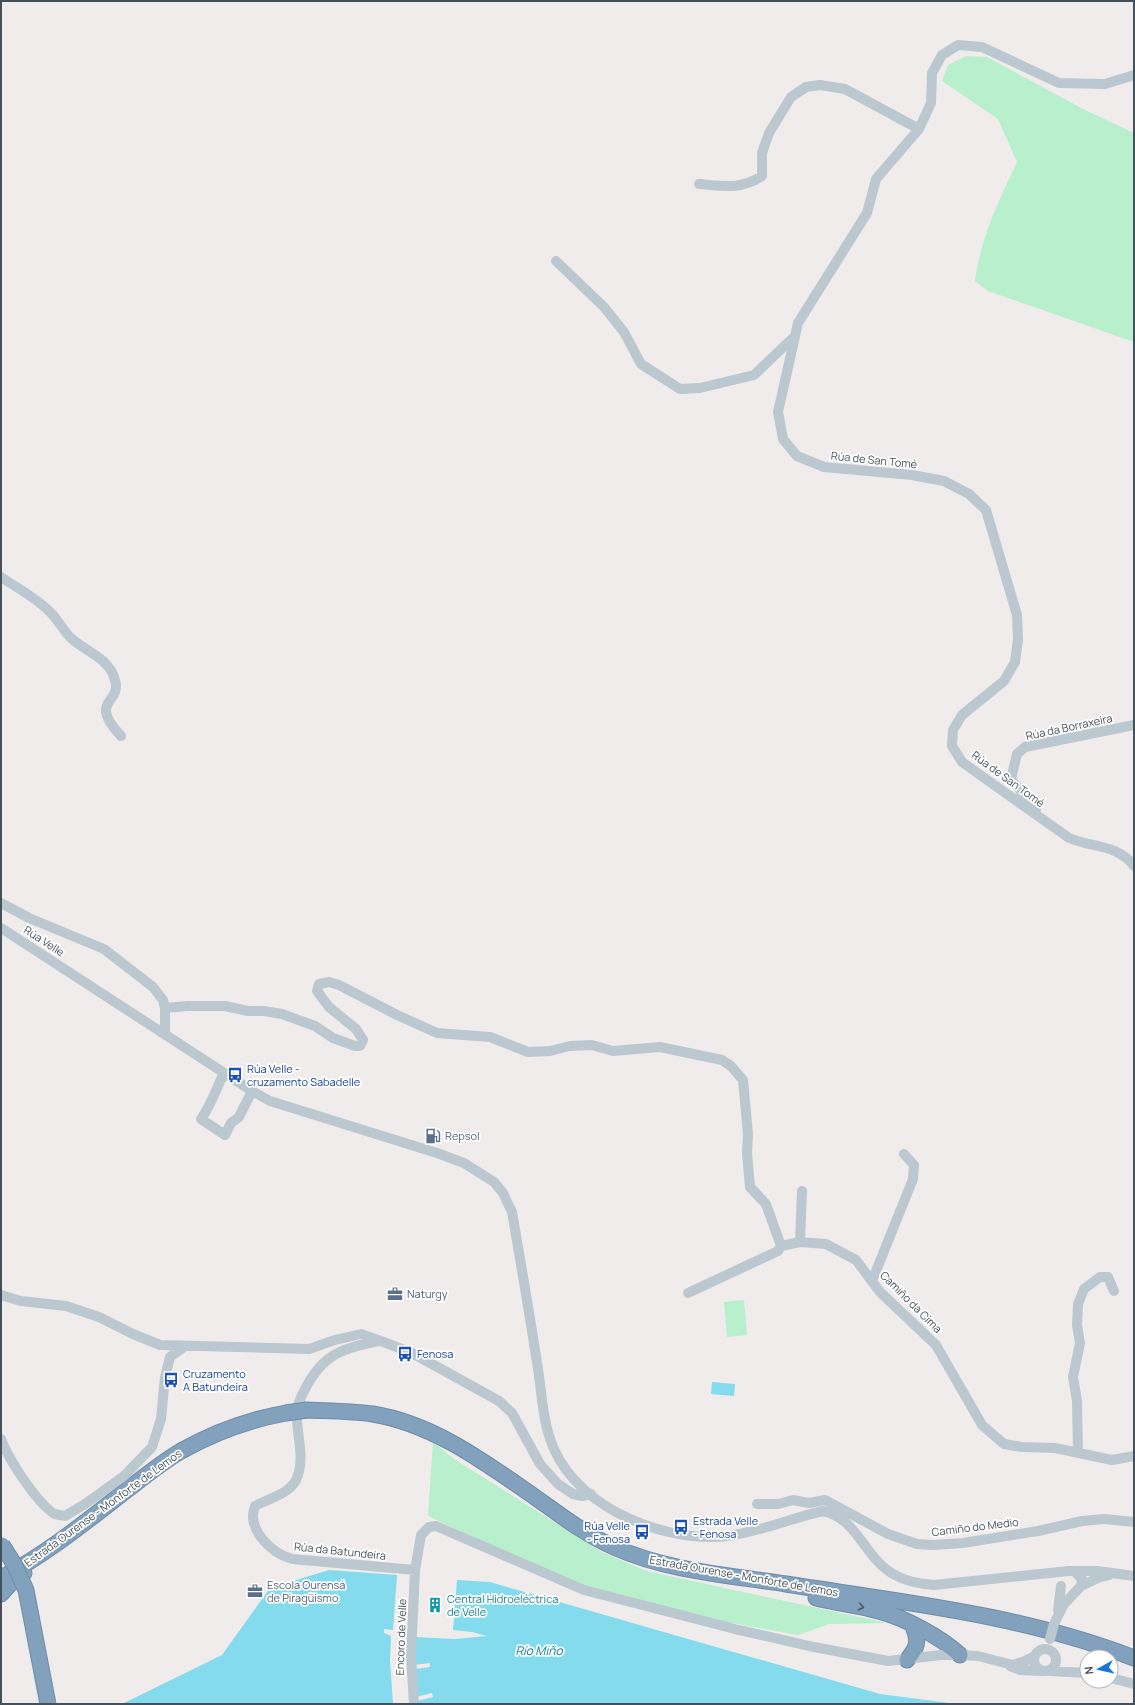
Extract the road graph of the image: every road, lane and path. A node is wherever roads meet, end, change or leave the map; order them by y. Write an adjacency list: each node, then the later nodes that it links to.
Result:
1 (1134, 76): 2 (street, Rúa de San Tomé)
2 (920, 129): 3 (street); 5 (street, Rúa de San Tomé)
3 (699, 184)
4 (556, 261): 5 (street)
5 (795, 336): 9 (street, Rúa de San Tomé)
6 (1, 577): 8 (street)
7 (1134, 725): 9 (street, Rúa da Borraxeira)
8 (120, 736)
9 (1044, 820): 10 (street, Rúa de San Tomé)
10 (1134, 866)
11 (1, 903): 13 (street)
12 (1, 928): 14 (street, Rúa Velle)
13 (165, 1008): 14 (street); 20 (street)
14 (165, 1034): 15 (street, Rúa Velle)
15 (224, 1073): 16 (street, Rúa Velle); 16 (street)
16 (252, 1091): 30 (street, Rúa Velle)
17 (904, 1154): 21 (street)
18 (802, 1191): 19 (street)
19 (800, 1242): 20 (street, Camiño da Cima); 21 (street, Camiño da Cima)
20 (781, 1246): 23 (street, Camiño da Cima)
21 (872, 1280): 28 (street, Camiño da Cima)
22 (1114, 1291): 28 (street)
23 (688, 1293)
24 (1, 1295): 26 (street)
25 (381, 1341): 26 (street); 30 (street); 37 (street, Rúa da Batundeira)
26 (184, 1347): 27 (street)
27 (1, 1439)
28 (1078, 1454): 29 (street, Camiño da Cima)
29 (1134, 1456)
30 (591, 1494): 33 (street, Rúa Velle)
31 (121, 1495): 36 (highway, Estrada Ourense - Monforte de Lemos); 39 (highway, Estrada Ourense - Monforte de Lemos, bridge); 47 (highway)
32 (757, 1504): 33 (street, Camiño do Medio)
33 (836, 1510): 34 (street, Camiño do Medio); 43 (street)
34 (1134, 1522)
35 (1, 1545): 64 (highway, bridge)
36 (49, 1548): 38 (highway); 44 (highway, Estrada Ourense - Monforte de Lemos)
37 (416, 1570): 57 (street, Encoro de Velle); 65 (street, Encoro de Velle)
38 (1, 1571)
39 (700, 1571): 49 (highway, one-way to 49); 51 (highway, Estrada Ourense - Monforte de Lemos)
40 (1071, 1572): 41 (street); 43 (street); 45 (street); 46 (street)
41 (1112, 1574): 42 (street); 46 (street)
42 (1132, 1574)
43 (1039, 1575): 45 (street)
44 (1, 1578)
45 (1060, 1584): 46 (street); 48 (street)
46 (1078, 1589): 48 (street)
47 (1, 1594)
48 (1054, 1624): 50 (street, bridge)
49 (913, 1626): 54 (highway); 57 (highway)
50 (1050, 1639): 53 (street); 55 (street)
51 (1077, 1639): 52 (highway); 56 (highway, Estrada Ourense - Monforte de Lemos)
52 (1134, 1649)
53 (1038, 1653): 55 (street); 58 (street); 60 (street)
54 (960, 1655): 57 (street); 58 (street)
55 (1055, 1656): 59 (street); 60 (street)
56 (1134, 1658)
57 (906, 1660)
58 (1002, 1663): 60 (street)
59 (1079, 1670)
60 (1045, 1671): 61 (street)
61 (1079, 1673)
62 (1119, 1680): 63 (street)
63 (1134, 1684)
64 (48, 1704)
65 (414, 1704)

